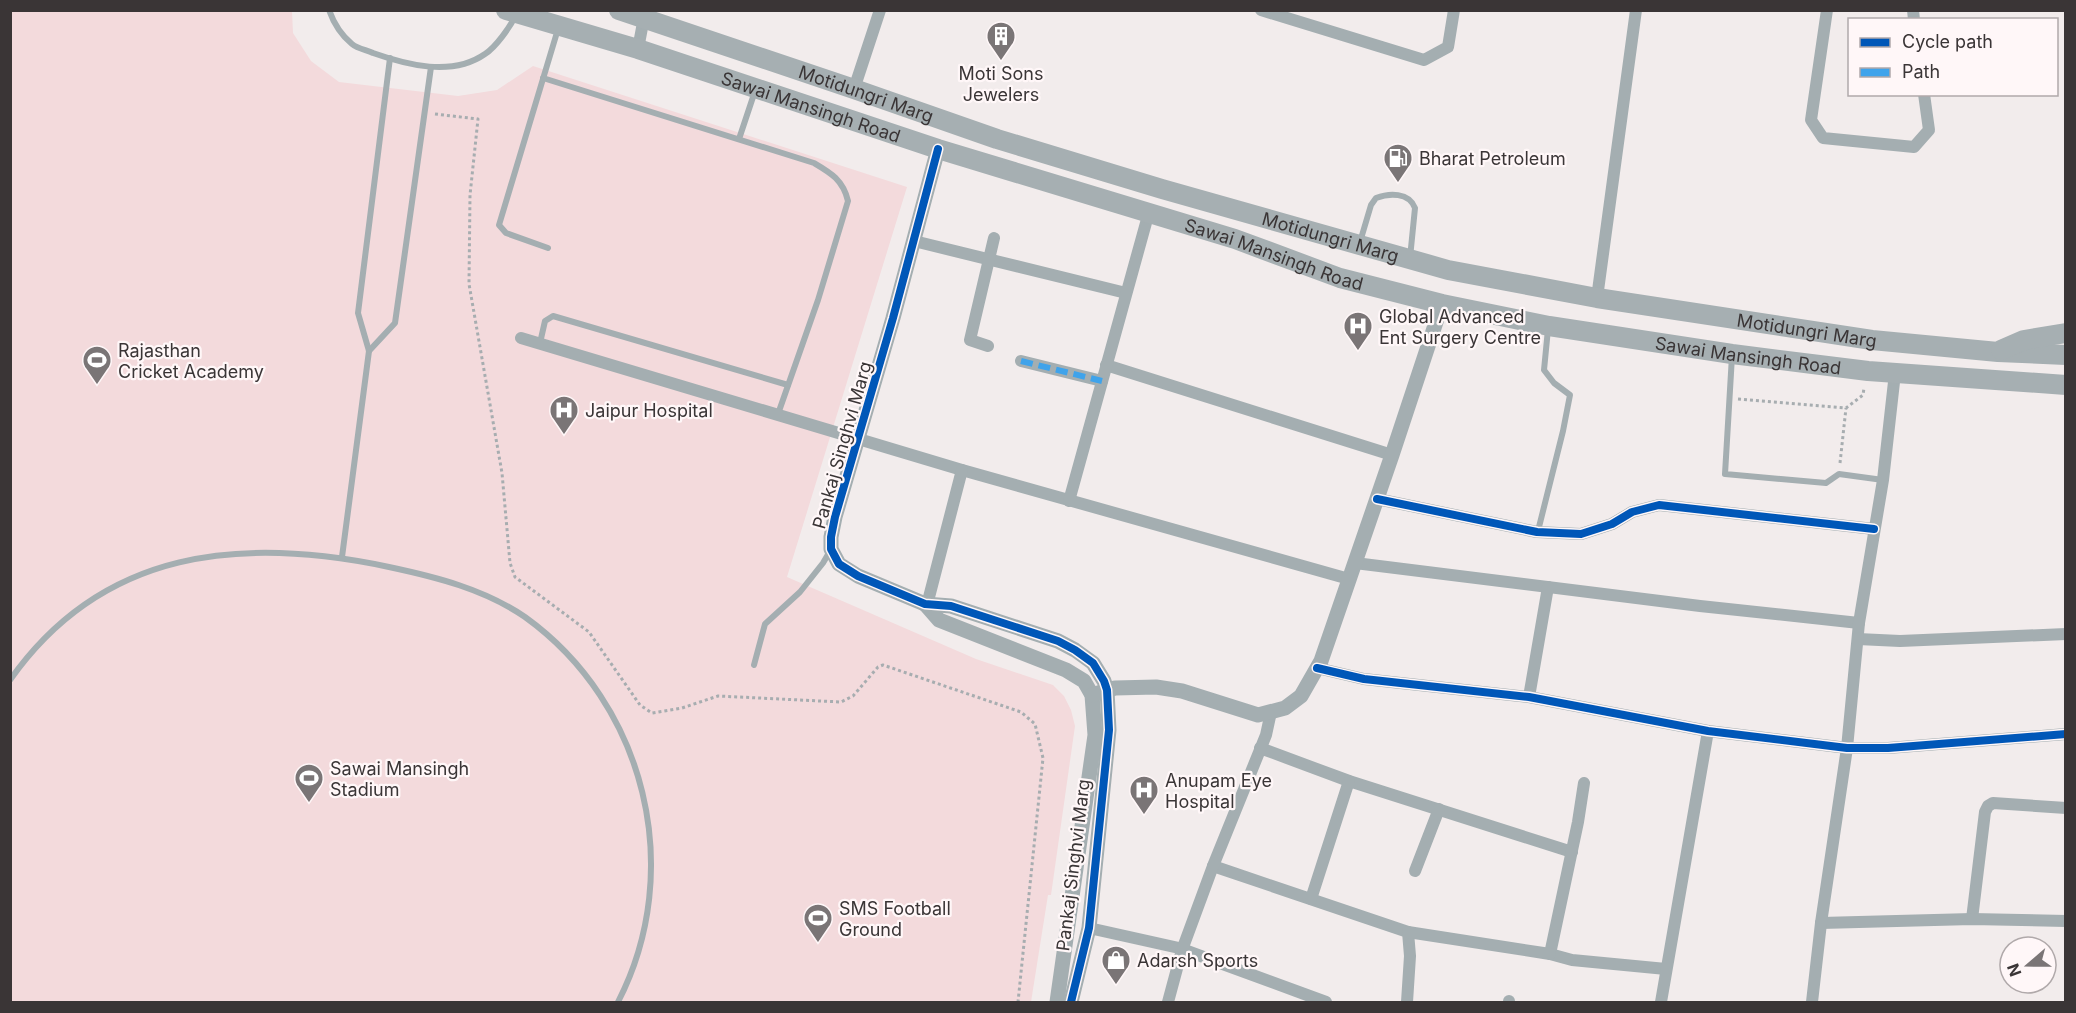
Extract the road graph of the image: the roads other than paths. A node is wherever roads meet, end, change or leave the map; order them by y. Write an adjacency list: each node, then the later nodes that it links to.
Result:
1 (330, 10): 12 (lane)
2 (619, 10): 9 (main road, Motidungri Marg)
3 (880, 10): 16 (street)
4 (1260, 10): 5 (street)
5 (1454, 10)
6 (1636, 10): 28 (street)
7 (1827, 10): 17 (street)
8 (511, 12): 10 (main road, Sawai Mansingh Road); 13 (lane)
9 (644, 14): 11 (street); 16 (main road, Motidungri Marg)
10 (558, 27): 11 (main road, Sawai Mansingh Road); 14 (lane)
11 (638, 49): 15 (main road, Sawai Mansingh Road)
12 (390, 58): 13 (lane); 35 (lane)
13 (431, 67): 35 (lane)
14 (543, 78): 18 (lane); 24 (lane)
15 (756, 88): 18 (lane); 19 (main road, Sawai Mansingh Road)
16 (854, 89): 23 (main road, Motidungri Marg)
17 (1924, 96)
18 (739, 139): 43 (lane)
19 (938, 149): 20 (main road, Sawai Mansingh Road); 22 (street, Pankaj Singhvi Marg)
20 (1149, 212): 27 (street); 29 (main road, Sawai Mansingh Road)
21 (994, 238): 25 (street)
22 (914, 240): 25 (street); 46 (street, Pankaj Singhvi Marg)
23 (1359, 245): 26 (main road, Motidungri Marg); 26 (lane)
24 (548, 248)
25 (988, 259): 27 (street); 34 (street)
26 (1410, 260): 28 (main road, Motidungri Marg)
27 (1126, 293): 40 (street)
28 (1598, 298): 36 (main road, Motidungri Marg)
29 (1442, 304): 30 (main road, Sawai Mansingh Road); 47 (street)
30 (1549, 326): 37 (main road, Sawai Mansingh Road); 53 (lane)
31 (2066, 333): 36 (main road)
32 (521, 338): 33 (street)
33 (540, 343): 43 (lane); 45 (street)
34 (988, 346)
35 (369, 351): 55 (lane)
36 (1998, 351): 38 (main road, Motidungri Marg)
37 (1732, 354): 41 (main road, Sawai Mansingh Road); 49 (lane)
38 (2066, 355)
39 (1021, 362): 42 (street)
40 (1106, 365): 42 (street); 47 (street)
41 (1895, 373): 44 (main road, Sawai Mansingh Road); 49 (street)
42 (1102, 381): 51 (street)
43 (788, 385): 45 (lane)
44 (2066, 385)
45 (778, 414): 46 (street)
46 (859, 438): 48 (street); 54 (street, Pankaj Singhvi Marg)
47 (1392, 455): 50 (street)
48 (962, 470): 51 (street); 59 (street)
49 (1882, 480): 52 (street)
50 (1377, 499): 53 (street); 56 (street)
51 (1069, 501): 57 (street)
52 (1874, 529): 53 (street); 60 (street)
53 (1538, 532)
54 (831, 549): 59 (street, Pankaj Singhvi Marg); 63 (lane)
55 (342, 557): 65 (lane); 90 (lane)
56 (1355, 563): 57 (street); 58 (street)
57 (1349, 579): 64 (street)
58 (1548, 587): 60 (street); 67 (street)
59 (924, 604): 66 (street, Pankaj Singhvi Marg); 66 (street, Pankaj Singhvi Marg)
60 (1859, 623): 62 (street)
61 (2066, 634): 62 (street)
62 (1858, 639): 72 (street)
63 (754, 665)
64 (1317, 668): 67 (street); 68 (street)
65 (10, 680)
66 (1099, 693): 68 (street); 83 (street, Pankaj Singhvi Marg); 85 (street, Pankaj Singhvi Marg)
67 (1529, 697): 69 (street)
68 (1271, 712): 71 (street)
69 (1708, 731): 72 (street); 89 (street)
70 (2066, 734): 72 (street)
71 (1260, 748): 73 (street); 78 (street)
72 (1847, 748): 84 (street)
73 (1348, 781): 76 (street); 80 (street)
74 (1584, 783): 77 (street)
75 (2066, 808): 81 (street)
76 (1439, 809): 77 (street); 79 (street)
77 (1572, 852): 88 (street)
78 (1213, 866): 80 (street); 87 (street)
79 (1415, 871)
80 (1311, 898): 86 (street)
81 (1972, 919): 82 (street); 84 (street)
82 (2066, 921)
83 (1069, 923): 85 (street); 91 (street, Pankaj Singhvi Marg)
84 (1821, 923): 97 (street)
85 (1089, 927): 87 (street); 92 (street, Pankaj Singhvi Marg)
86 (1408, 932): 88 (street); 95 (street)
87 (1182, 950): 93 (street); 94 (street)
88 (1550, 954): 89 (street)
89 (1666, 969): 96 (street)
90 (618, 1002)
91 (1057, 1002)
92 (1071, 1002)
93 (1168, 1002)
94 (1326, 1002)
95 (1407, 1002)
96 (1661, 1002)
97 (1812, 1002)

